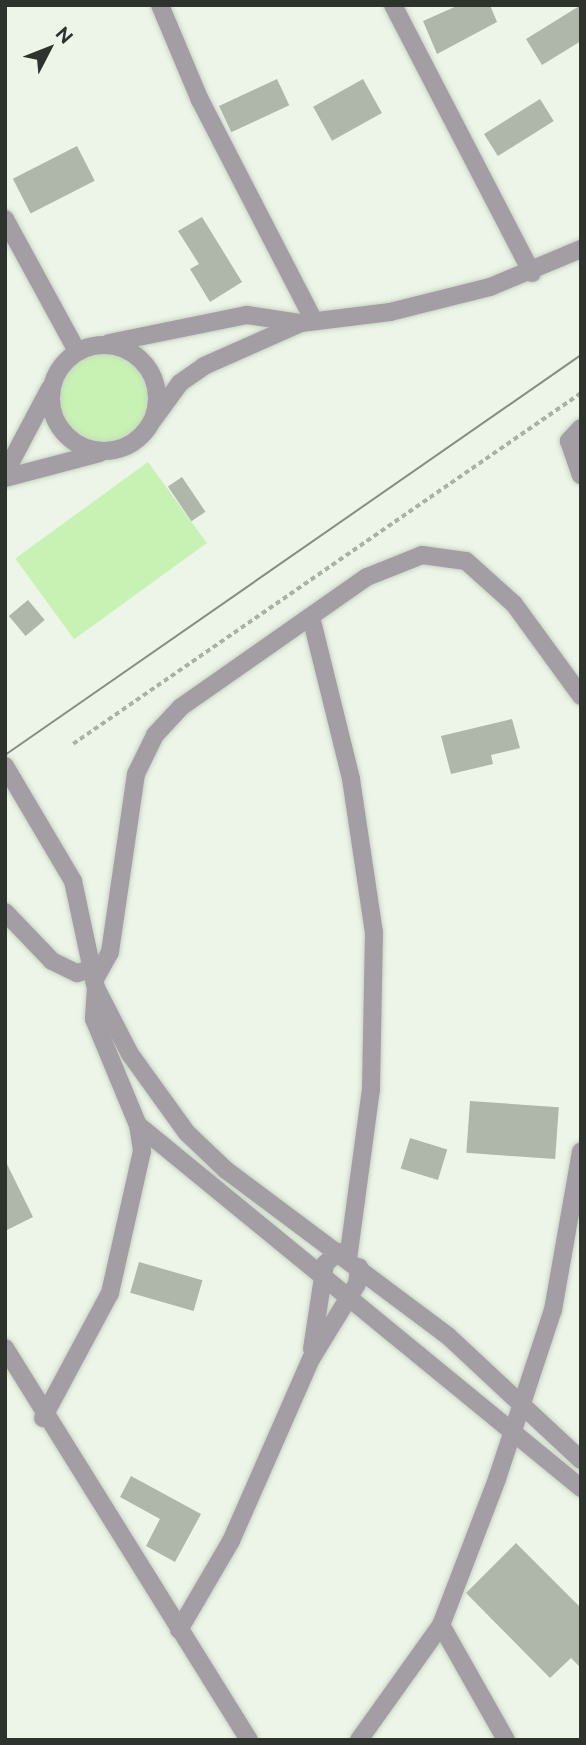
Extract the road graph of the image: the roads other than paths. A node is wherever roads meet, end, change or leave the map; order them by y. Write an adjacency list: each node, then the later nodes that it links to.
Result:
1 (160, 5): 6 (street)
2 (393, 5): 5 (street)
3 (5, 219): 8 (street)
4 (581, 249): 5 (street)
5 (532, 273): 6 (street)
6 (307, 321): 7 (street); 10 (street)
7 (104, 344): 8 (street); 10 (street)
8 (77, 351): 9 (street)
9 (52, 382): 12 (street); 14 (street)
10 (153, 420): 12 (street)
11 (581, 428): 13 (street)
12 (110, 451): 14 (street)
13 (581, 475)
14 (5, 476)
15 (311, 617): 16 (street); 19 (street); 22 (street)
16 (581, 695)
17 (5, 766): 19 (street)
18 (5, 912): 19 (street)
19 (94, 979): 20 (street); 22 (street)
20 (138, 1125): 23 (street); 28 (street)
21 (581, 1151): 27 (street)
22 (349, 1259): 23 (street); 24 (street); 27 (street)
23 (323, 1275): 24 (street); 26 (street)
24 (348, 1294): 26 (street); 29 (street)
25 (5, 1348): 28 (street)
26 (311, 1359): 33 (street)
27 (519, 1406): 29 (street); 30 (street)
28 (43, 1418): 33 (street)
29 (513, 1430): 31 (street); 32 (street)
30 (581, 1460)
31 (581, 1488)
32 (441, 1625): 35 (street); 36 (street)
33 (179, 1630): 34 (street)
34 (249, 1740)
35 (359, 1740)
36 (506, 1740)

